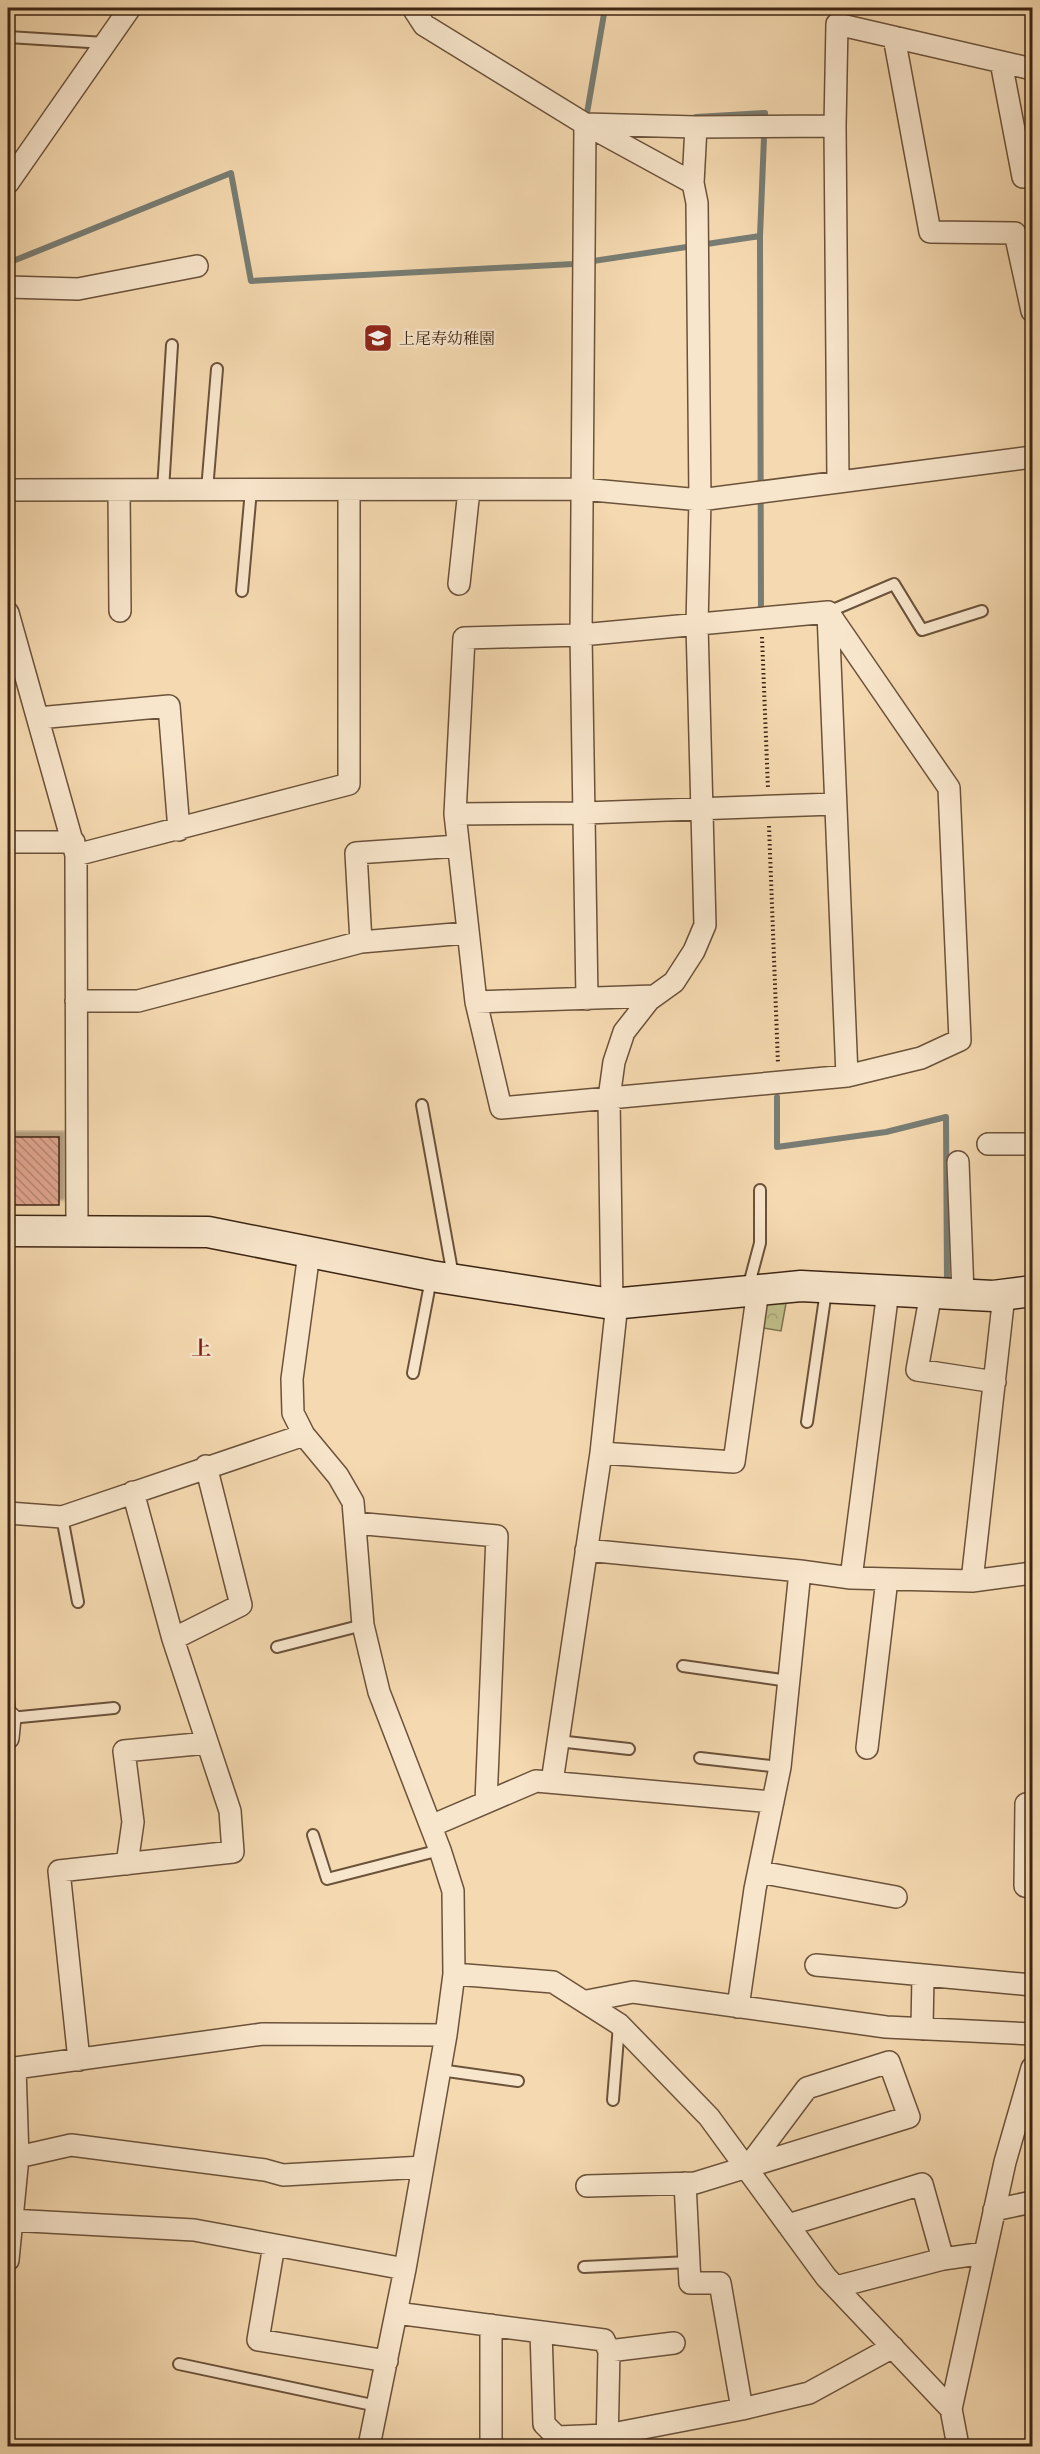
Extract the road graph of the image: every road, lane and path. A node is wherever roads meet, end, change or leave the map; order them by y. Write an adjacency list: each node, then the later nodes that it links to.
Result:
1 (130, 8): 5 (street)
2 (413, 8): 8 (street)
3 (8, 37): 5 (lane)
4 (894, 37): 6 (street); 9 (street); 17 (street)
5 (105, 43): 11 (street)
6 (1001, 62): 7 (street); 12 (street)
7 (1032, 66)
8 (585, 124): 10 (street); 14 (street); 23 (street)
9 (834, 126): 10 (street); 21 (street)
10 (696, 127): 14 (street)
11 (15, 158): 13 (street)
12 (1032, 176)
13 (8, 183)
14 (693, 183): 30 (street)
15 (197, 266): 16 (street)
16 (8, 288)
17 (1032, 311)
18 (172, 345): 26 (lane)
19 (217, 369): 27 (lane)
20 (1032, 457): 21 (street)
21 (838, 481): 30 (street)
22 (469, 489): 23 (street); 29 (street); 31 (street)
23 (582, 489): 30 (street); 39 (street)
24 (8, 490): 25 (street)
25 (119, 490): 26 (street); 33 (street)
26 (163, 490): 27 (street)
27 (207, 490): 28 (street)
28 (251, 490): 29 (street); 32 (lane)
29 (349, 490): 46 (street)
30 (700, 500): 38 (street)
31 (459, 584)
32 (242, 591)
33 (120, 611)
34 (982, 611): 35 (lane)
35 (828, 612): 37 (street); 41 (street); 56 (street)
36 (8, 613): 40 (street)
37 (761, 618): 38 (street); 42 (path)
38 (697, 625): 39 (street); 43 (street)
39 (581, 635): 44 (street); 45 (street)
40 (38, 718): 46 (street); 49 (street)
41 (834, 804): 42 (street); 56 (street)
42 (768, 808): 43 (street); 57 (path)
43 (701, 810): 44 (street); 52 (street)
44 (585, 813): 45 (street); 53 (street)
45 (455, 814): 48 (street)
46 (179, 830): 49 (street)
47 (8, 842): 49 (street)
48 (458, 846): 50 (street); 51 (street)
49 (75, 849): 54 (street)
50 (466, 933): 51 (street); 55 (street)
51 (361, 942): 54 (street)
52 (654, 996): 53 (street); 58 (street)
53 (588, 999): 55 (street)
54 (76, 1002): 64 (street)
55 (476, 1002): 58 (street)
56 (847, 1077): 57 (street)
57 (779, 1083): 58 (street)
58 (609, 1098): 74 (street)
59 (422, 1105): 67 (lane)
60 (988, 1144): 61 (street)
61 (1032, 1144)
62 (958, 1162): 73 (street)
63 (760, 1190): 69 (lane)
64 (77, 1230): 65 (street); 66 (street)
65 (8, 1231)
66 (309, 1253): 67 (street); 78 (street)
67 (442, 1278): 74 (street); 75 (lane)
68 (827, 1287): 69 (street); 70 (street); 77 (lane)
69 (753, 1290): 74 (street); 79 (street)
70 (888, 1291): 71 (street); 88 (street)
71 (931, 1293): 73 (street); 76 (street)
72 (1018, 1293): 73 (street); 76 (street)
73 (963, 1294)
74 (614, 1304): 79 (street)
75 (413, 1373)
76 (995, 1382): 90 (street)
77 (807, 1422)
78 (304, 1434): 80 (street); 84 (street)
79 (601, 1453): 85 (street)
80 (206, 1466): 81 (street); 93 (street)
81 (133, 1492): 83 (street); 93 (street)
82 (8, 1513): 83 (street)
83 (62, 1517): 91 (lane)
84 (355, 1522): 92 (street); 106 (street)
85 (586, 1550): 86 (street); 99 (street)
86 (800, 1571): 88 (street); 96 (street)
87 (1032, 1573): 90 (street)
88 (851, 1578): 89 (street)
89 (887, 1579): 90 (street); 101 (street)
90 (972, 1581)
91 (78, 1602)
92 (363, 1625): 94 (lane); 109 (street)
93 (173, 1639): 100 (street)
94 (277, 1647)
95 (683, 1666): 96 (lane)
96 (789, 1681): 104 (street)
97 (114, 1708): 98 (lane)
98 (8, 1718)
99 (558, 1741): 102 (lane); 105 (street)
100 (207, 1743): 112 (street); 112 (street)
101 (867, 1748)
102 (629, 1749)
103 (699, 1758): 104 (lane)
104 (780, 1767): 107 (street)
105 (552, 1782): 106 (street); 107 (street)
106 (486, 1802): 109 (street)
107 (772, 1802): 113 (street)
108 (1032, 1805): 114 (street)
109 (431, 1826): 111 (street)
110 (313, 1835): 111 (lane)
111 (440, 1850): 117 (street)
112 (127, 1864): 126 (street)
113 (759, 1872): 115 (street); 121 (street)
114 (1032, 1887)
115 (896, 1897)
116 (816, 1965): 118 (street)
117 (454, 1974): 120 (street); 125 (street)
118 (923, 1975): 119 (street); 123 (street)
119 (1032, 1985)
120 (587, 2001): 121 (street); 122 (street)
121 (738, 2007): 123 (street)
122 (619, 2024): 131 (lane); 134 (street)
123 (922, 2029): 124 (street)
124 (1032, 2034)
125 (447, 2035): 126 (street); 129 (street)
126 (79, 2060): 128 (street)
127 (1032, 2068): 139 (street)
128 (11, 2069): 132 (street)
129 (440, 2070): 130 (lane); 133 (street)
130 (518, 2081)
131 (614, 2100)
132 (18, 2157): 133 (street); 137 (street)
133 (423, 2167): 148 (street)
134 (747, 2168): 134 (street); 135 (street); 141 (street)
135 (685, 2183): 136 (street); 146 (street)
136 (587, 2186)
137 (10, 2194): 140 (street)
138 (1032, 2202): 139 (street)
139 (994, 2210): 143 (street)
140 (10, 2220): 142 (street); 145 (street)
141 (788, 2225): 144 (street); 149 (street)
142 (274, 2245): 148 (street); 156 (street)
143 (985, 2253): 144 (street); 160 (street)
144 (943, 2259): 149 (street)
145 (8, 2260)
146 (689, 2262): 147 (lane); 159 (street)
147 (584, 2266)
148 (405, 2269): 150 (street)
149 (836, 2287): 154 (street)
150 (396, 2313): 151 (street); 156 (street)
151 (491, 2325): 152 (street); 163 (street)
152 (542, 2332): 155 (street); 161 (street)
153 (674, 2343): 155 (street)
154 (893, 2347): 159 (street); 160 (street)
155 (609, 2351): 161 (street)
156 (387, 2361): 158 (street)
157 (179, 2364): 158 (lane)
158 (377, 2406): 162 (street)
159 (742, 2409): 161 (street)
160 (951, 2409): 164 (street)
161 (607, 2441)
162 (369, 2446)
163 (491, 2446)
164 (958, 2446)

